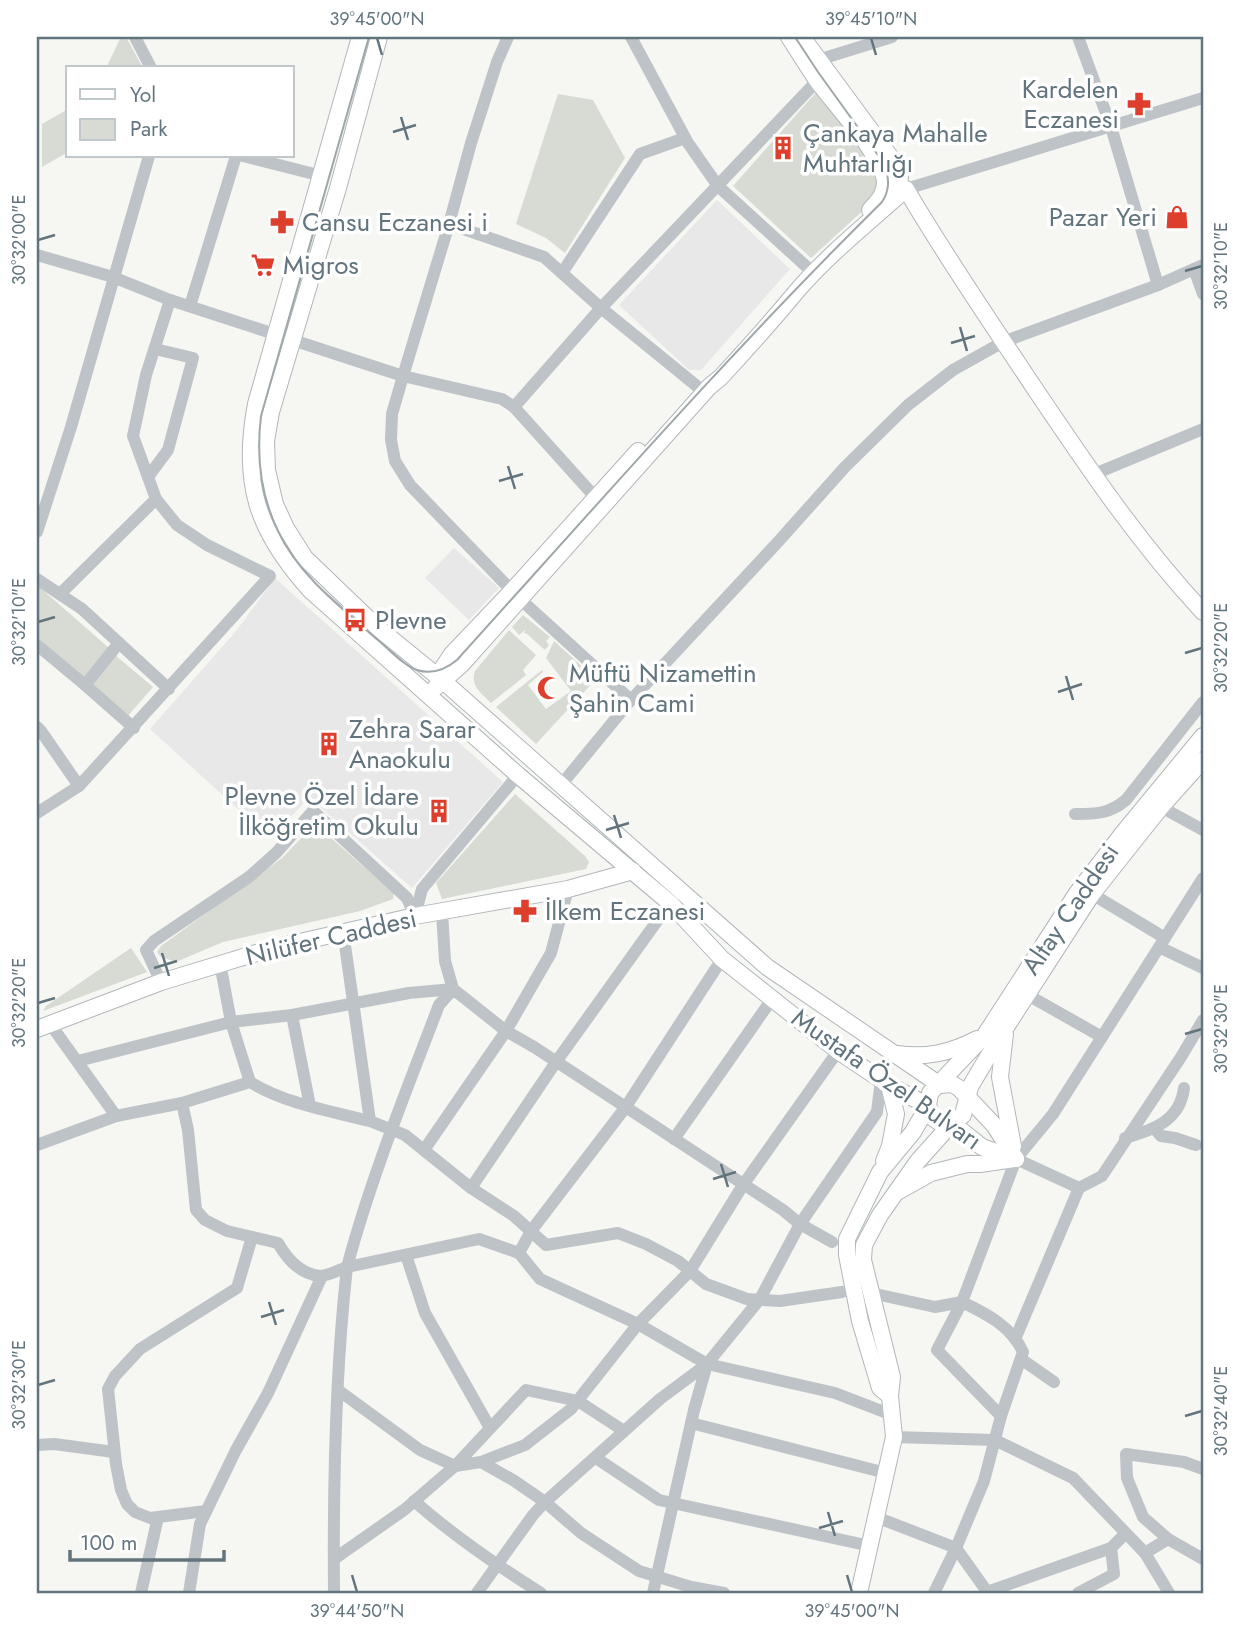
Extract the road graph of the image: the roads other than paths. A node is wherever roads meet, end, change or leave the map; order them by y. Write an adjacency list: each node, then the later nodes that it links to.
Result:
1 (135, 37): 11 (street)
2 (360, 37): 19 (main road, Mustafa Özel Bulvarı)
3 (379, 37): 33 (main road, Mustafa Özel Bulvarı)
4 (508, 37): 22 (street)
5 (631, 37): 15 (street)
6 (789, 37): 12 (main road)
7 (803, 37): 10 (main road)
8 (892, 37): 10 (street)
9 (1078, 37): 14 (street)
10 (818, 60): 12 (street); 21 (main road)
11 (150, 66)
12 (817, 80): 20 (street); 21 (main road)
13 (1203, 98): 14 (street)
14 (1111, 127): 21 (street); 28 (street)
15 (685, 138): 20 (street); 26 (street)
16 (148, 158): 27 (street)
17 (235, 158): 31 (street)
18 (251, 158): 19 (street)
19 (322, 176): 33 (main road, Mustafa Özel Bulvarı)
20 (718, 186): 25 (street); 32 (street)
21 (896, 188): 25 (main road); 34 (main road); 49 (main road)
22 (449, 224): 26 (street); 36 (street)
23 (37, 255): 27 (street)
24 (1199, 267): 28 (street); 29 (street)
25 (808, 268): 37 (main road)
26 (562, 273): 32 (street)
27 (113, 277): 30 (street); 44 (street)
28 (1158, 285): 34 (street)
29 (1203, 294)
30 (170, 300): 31 (street); 35 (street)
31 (190, 306): 33 (street)
32 (601, 308): 37 (street); 38 (street)
33 (284, 337): 36 (street); 45 (main road, Mustafa Özel Bulvarı); 53 (main road, Mustafa Özel Bulvarı)
34 (1003, 342): 40 (main road); 57 (street)
35 (155, 349): 41 (street); 41 (street)
36 (402, 376): 38 (street); 49 (street)
37 (698, 387): 42 (main road)
38 (514, 407): 42 (street)
39 (1203, 429): 40 (street)
40 (1092, 475): 50 (main road)
41 (148, 477): 43 (street)
42 (595, 497): 49 (main road)
43 (156, 499): 46 (street); 48 (street)
44 (37, 532)
45 (285, 562): 46 (street); 56 (main road, Mustafa Özel Bulvarı)
46 (270, 576): 55 (street)
47 (37, 579): 48 (street)
48 (60, 594): 51 (street)
49 (516, 595): 53 (main road); 57 (street)
50 (1203, 612)
51 (120, 643): 54 (street); 55 (street)
52 (37, 645): 54 (street)
53 (442, 680): 56 (main road); 64 (main road, Mustafa Özel Bulvarı)
54 (85, 685): 60 (street)
55 (169, 689): 60 (street)
56 (429, 695): 63 (main road, Mustafa Özel Bulvarı)
57 (631, 699): 64 (street)
58 (1203, 702): 68 (street)
59 (37, 727): 65 (street)
60 (134, 729): 65 (street)
61 (1203, 736): 93 (main road, Altay Caddesi)
62 (1203, 760): 66 (main road, Altay Caddesi)
63 (518, 775): 70 (main road, Mustafa Özel Bulvarı); 76 (street)
64 (561, 785): 96 (main road, Mustafa Özel Bulvarı)
65 (79, 786): 67 (street)
66 (1161, 807): 69 (street); 73 (main road, Altay Caddesi)
67 (37, 813)
68 (1075, 814)
69 (1203, 830)
70 (633, 870): 72 (main road, Nilüfer Caddesi); 74 (main road, Mustafa Özel Bulvarı)
71 (1203, 878): 78 (street)
72 (568, 889): 75 (main road, Nilüfer Caddesi); 92 (street)
73 (1092, 894): 78 (street); 84 (main road, Altay Caddesi)
74 (670, 903): 79 (main road, Mustafa Özel Bulvarı); 98 (street)
75 (442, 912): 76 (main road, Nilüfer Caddesi); 83 (street)
76 (415, 916): 77 (main road, Nilüfer Caddesi); 82 (street)
77 (344, 931): 80 (main road, Nilüfer Caddesi); 86 (street)
78 (1162, 943): 81 (street); 94 (street)
79 (722, 959): 85 (main road, Mustafa Özel Bulvarı); 107 (street)
80 (220, 963): 82 (main road, Nilüfer Caddesi); 89 (street)
81 (1203, 968)
82 (161, 982): 91 (main road, Nilüfer Caddesi)
83 (453, 989): 86 (street); 92 (street); 111 (street)
84 (1026, 994): 90 (main road, Altay Caddesi); 94 (street)
85 (772, 999): 95 (main road, Mustafa Özel Bulvarı); 114 (street)
86 (355, 1003): 87 (street); 109 (street)
87 (292, 1015): 89 (street); 105 (street)
88 (1203, 1020): 113 (street)
89 (231, 1021): 97 (street); 99 (street)
90 (1006, 1026): 103 (main road, Altay Caddesi); 118 (main road)
91 (44, 1027): 97 (street)
92 (506, 1031): 98 (street); 117 (street)
93 (985, 1035): 96 (main road); 101 (main road, Altay Caddesi)
94 (1102, 1037): 118 (street)
95 (838, 1051): 100 (main road, Mustafa Özel Bulvarı); 120 (street)
96 (893, 1053): 101 (main road, Mustafa Özel Bulvarı)
97 (78, 1061): 108 (street)
98 (556, 1062): 107 (street); 121 (street)
99 (250, 1082): 104 (street); 105 (street)
100 (885, 1083): 106 (main road, Mustafa Özel Bulvarı); 119 (main road); 124 (street)
101 (940, 1085): 103 (main road, Mustafa Özel Bulvarı); 106 (main road)
102 (1184, 1088): 112 (street)
103 (966, 1097): 110 (main road); 118 (main road, Mustafa Özel Bulvarı)
104 (182, 1102): 108 (street); 126 (street)
105 (310, 1105): 109 (street)
106 (928, 1106): 110 (main road, Mustafa Özel Bulvarı); 119 (main road)
107 (625, 1108): 114 (street); 125 (street)
108 (116, 1116): 115 (street)
109 (370, 1121): 111 (street)
110 (952, 1123): 118 (main road, Mustafa Özel Bulvarı); 123 (main road)
111 (390, 1129): 117 (street); 130 (street)
112 (1155, 1129): 113 (street); 116 (street)
113 (1125, 1138): 122 (street)
114 (674, 1139): 120 (street)
115 (37, 1145)
116 (1196, 1145)
117 (424, 1150): 121 (street)
118 (1016, 1159): 122 (street); 123 (main road); 136 (street)
119 (880, 1172): 143 (main road)
120 (743, 1185): 124 (street); 131 (street)
121 (471, 1188): 125 (street)
122 (1079, 1188): 138 (street)
123 (895, 1193): 134 (main road)
124 (800, 1224): 127 (street); 135 (street)
125 (531, 1231): 128 (street); 131 (street)
126 (252, 1237): 132 (street); 153 (street)
127 (832, 1242)
128 (520, 1253): 129 (street); 137 (street)
129 (406, 1255): 130 (street); 148 (street)
130 (347, 1267): 132 (street); 142 (street)
131 (690, 1271): 135 (street); 137 (street)
132 (321, 1276): 162 (street)
133 (842, 1292): 135 (street)
134 (871, 1293): 136 (street); 143 (main road)
135 (760, 1299): 140 (street)
136 (962, 1302): 138 (street); 146 (street)
137 (638, 1325): 140 (street); 144 (street)
138 (1016, 1337): 139 (street)
139 (1021, 1359): 141 (street); 146 (street)
140 (707, 1363): 145 (street); 147 (street); 149 (street)
141 (1054, 1382)
142 (338, 1391): 156 (street); 171 (street)
143 (890, 1396): 145 (main road)
144 (578, 1401): 148 (street); 149 (street); 155 (street)
145 (892, 1415): 150 (main road)
146 (1001, 1416): 151 (street)
147 (691, 1423): 158 (street); 161 (street)
148 (490, 1428): 156 (street)
149 (624, 1431): 154 (street)
150 (894, 1437): 151 (street); 158 (main road)
151 (995, 1440): 165 (street); 168 (street)
152 (37, 1445): 153 (street)
153 (114, 1452): 163 (street)
154 (596, 1458): 160 (street); 161 (street)
155 (481, 1462): 156 (street); 160 (street)
156 (455, 1466): 159 (street)
157 (1203, 1469): 166 (street)
158 (886, 1473): 164 (main road)
159 (414, 1502): 171 (street); 173 (street)
160 (545, 1502): 173 (street); 174 (street)
161 (674, 1502): 167 (street); 174 (street)
162 (206, 1511): 163 (street); 177 (street)
163 (158, 1517): 176 (street)
164 (876, 1517): 167 (main road); 168 (street)
165 (1125, 1534): 169 (street); 170 (street)
166 (1168, 1539): 170 (street); 172 (street)
167 (870, 1546): 183 (main road)
168 (956, 1548): 184 (street); 185 (street)
169 (1111, 1548): 175 (street); 185 (street)
170 (1145, 1553): 186 (street)
171 (334, 1559): 178 (street)
172 (1203, 1559)
173 (497, 1566): 179 (street); 180 (street)
174 (657, 1576): 181 (street); 182 (street)
175 (1085, 1592)
176 (141, 1593)
177 (189, 1593)
178 (334, 1593)
179 (477, 1593)
180 (541, 1593)
181 (653, 1593)
182 (724, 1593)
183 (859, 1593)
184 (934, 1593)
185 (987, 1593)
186 (1169, 1593)

